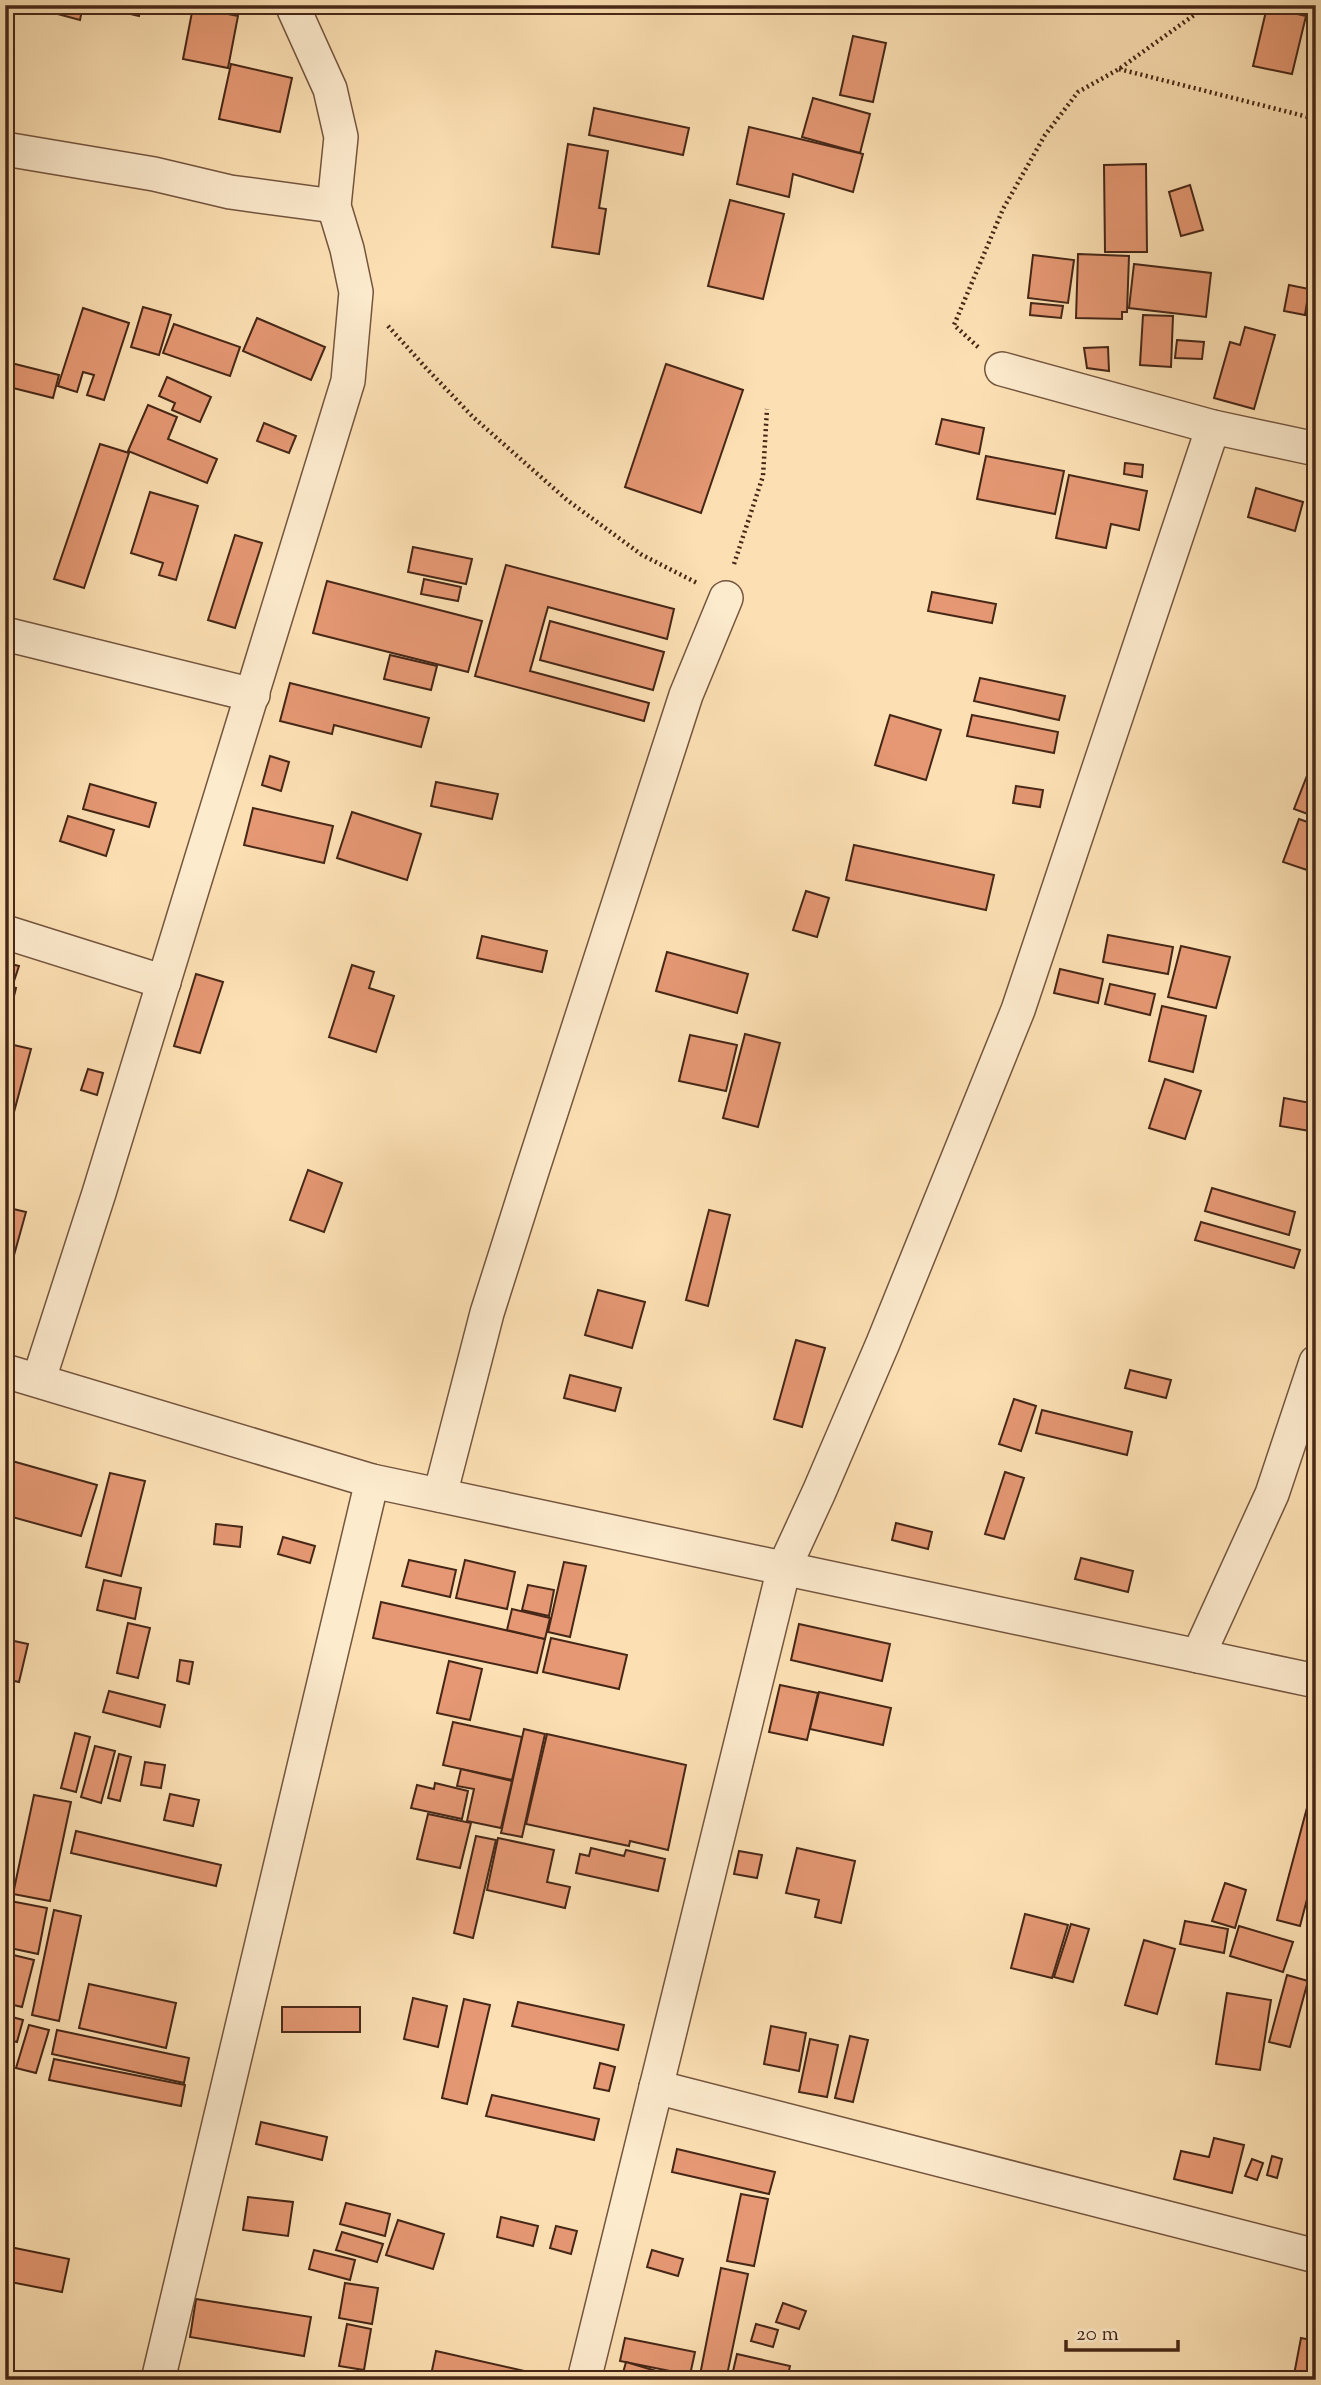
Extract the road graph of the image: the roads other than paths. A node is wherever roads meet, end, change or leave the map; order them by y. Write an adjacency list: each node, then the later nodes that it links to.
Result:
1 (292, 5): 3 (street)
2 (5, 149): 3 (street)
3 (334, 206): 9 (street)
4 (1002, 369): 5 (street)
5 (1213, 427): 6 (street); 17 (street)
6 (1316, 449)
7 (726, 598): 16 (street)
8 (5, 634): 9 (street)
9 (253, 695): 11 (street)
10 (5, 932): 11 (street)
11 (164, 982): 14 (street)
12 (1316, 1362): 18 (street)
13 (5, 1371): 14 (street)
14 (39, 1379): 15 (street)
15 (372, 1481): 16 (street); 22 (street)
16 (440, 1495): 17 (street)
17 (784, 1568): 18 (street); 20 (street)
18 (1198, 1656): 19 (street)
19 (1316, 1681)
20 (656, 2087): 21 (street); 23 (street)
21 (1316, 2256)
22 (158, 2380)
23 (584, 2380)

